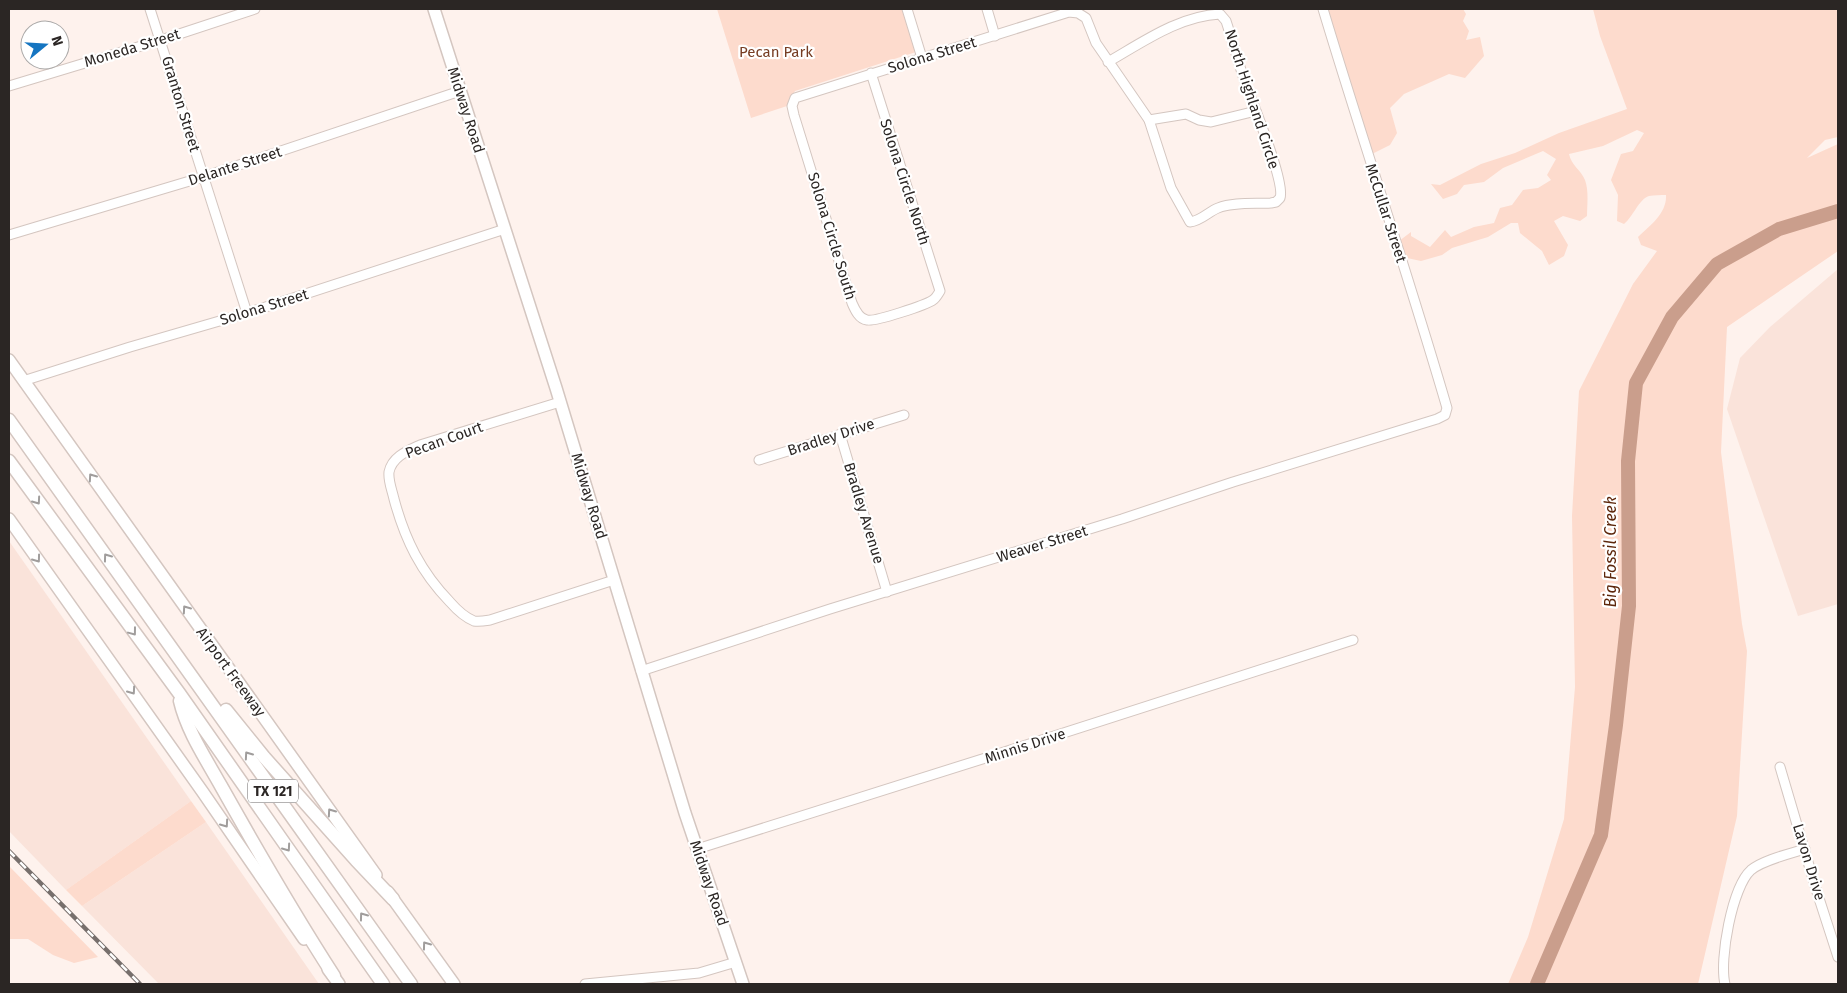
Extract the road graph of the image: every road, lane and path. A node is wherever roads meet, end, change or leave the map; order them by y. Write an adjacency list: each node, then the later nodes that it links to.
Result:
1 (150, 9): 9 (street, Granton Street)
2 (255, 9): 9 (street, Moneda Street)
3 (434, 9): 14 (main road, Midway Road)
4 (907, 9): 10 (street)
5 (987, 9): 8 (street)
6 (1323, 9): 27 (street, McCullar Street)
7 (1068, 11): 8 (street, Solona Street); 11 (street)
8 (996, 36): 10 (street, Solona Street)
9 (161, 40): 13 (street, Moneda Street); 18 (street, Granton Street)
10 (922, 58): 12 (street, Solona Street)
11 (1108, 62): 16 (street, North Highland Circle); 17 (street)
12 (872, 73): 15 (street, Solona Street); 21 (street, Solona Circle North)
13 (9, 86)
14 (460, 91): 18 (street, Delante Street); 19 (main road, Midway Road)
15 (795, 98): 21 (street, Solona Circle South)
16 (1256, 111): 17 (street); 17 (street, North Highland Circle)
17 (1149, 120)
18 (203, 177): 20 (street, Delante Street); 22 (street, Granton Street)
19 (504, 229): 22 (street, Solona Street); 25 (main road, Midway Road)
20 (9, 235)
21 (940, 291)
22 (247, 313): 24 (street, Solona Street)
23 (9, 360): 24 (main road, Airport Freeway)
24 (23, 381): 42 (main road, Airport Freeway, one-way to 24)
25 (560, 402): 33 (main road, Midway Road); 33 (street, Pecan Court)
26 (904, 414): 29 (street, Bradley Drive)
27 (1443, 416): 34 (street, Weaver Street)
28 (9, 420): 35 (highway, TX 121, one-way to 28)
29 (840, 434): 30 (street, Bradley Drive); 34 (street, Bradley Avenue)
30 (760, 460)
31 (9, 461): 38 (highway, TX 121, one-way to 38)
32 (9, 519): 45 (main road, one-way to 45)
33 (614, 580): 37 (main road, Midway Road)
34 (887, 592): 37 (street, Weaver Street)
35 (136, 597): 42 (highway); 48 (highway, TX 121, one-way to 35)
36 (1353, 640): 40 (street, Minnis Drive)
37 (641, 671): 40 (main road, Midway Road)
38 (178, 693): 45 (highway); 47 (highway, TX 121, one-way to 47)
39 (1780, 766): 41 (street, Lavon Drive)
40 (697, 849): 44 (main road, Midway Road)
41 (1805, 849): 43 (street, Lavon Drive); 51 (street)
42 (393, 899): 46 (main road, Airport Freeway, one-way to 42)
43 (1838, 957)
44 (736, 962): 49 (street); 50 (main road, Midway Road)
45 (336, 980)
46 (453, 983)
47 (383, 984)
48 (411, 984)
49 (586, 984)
50 (743, 984)
51 (1725, 984)

